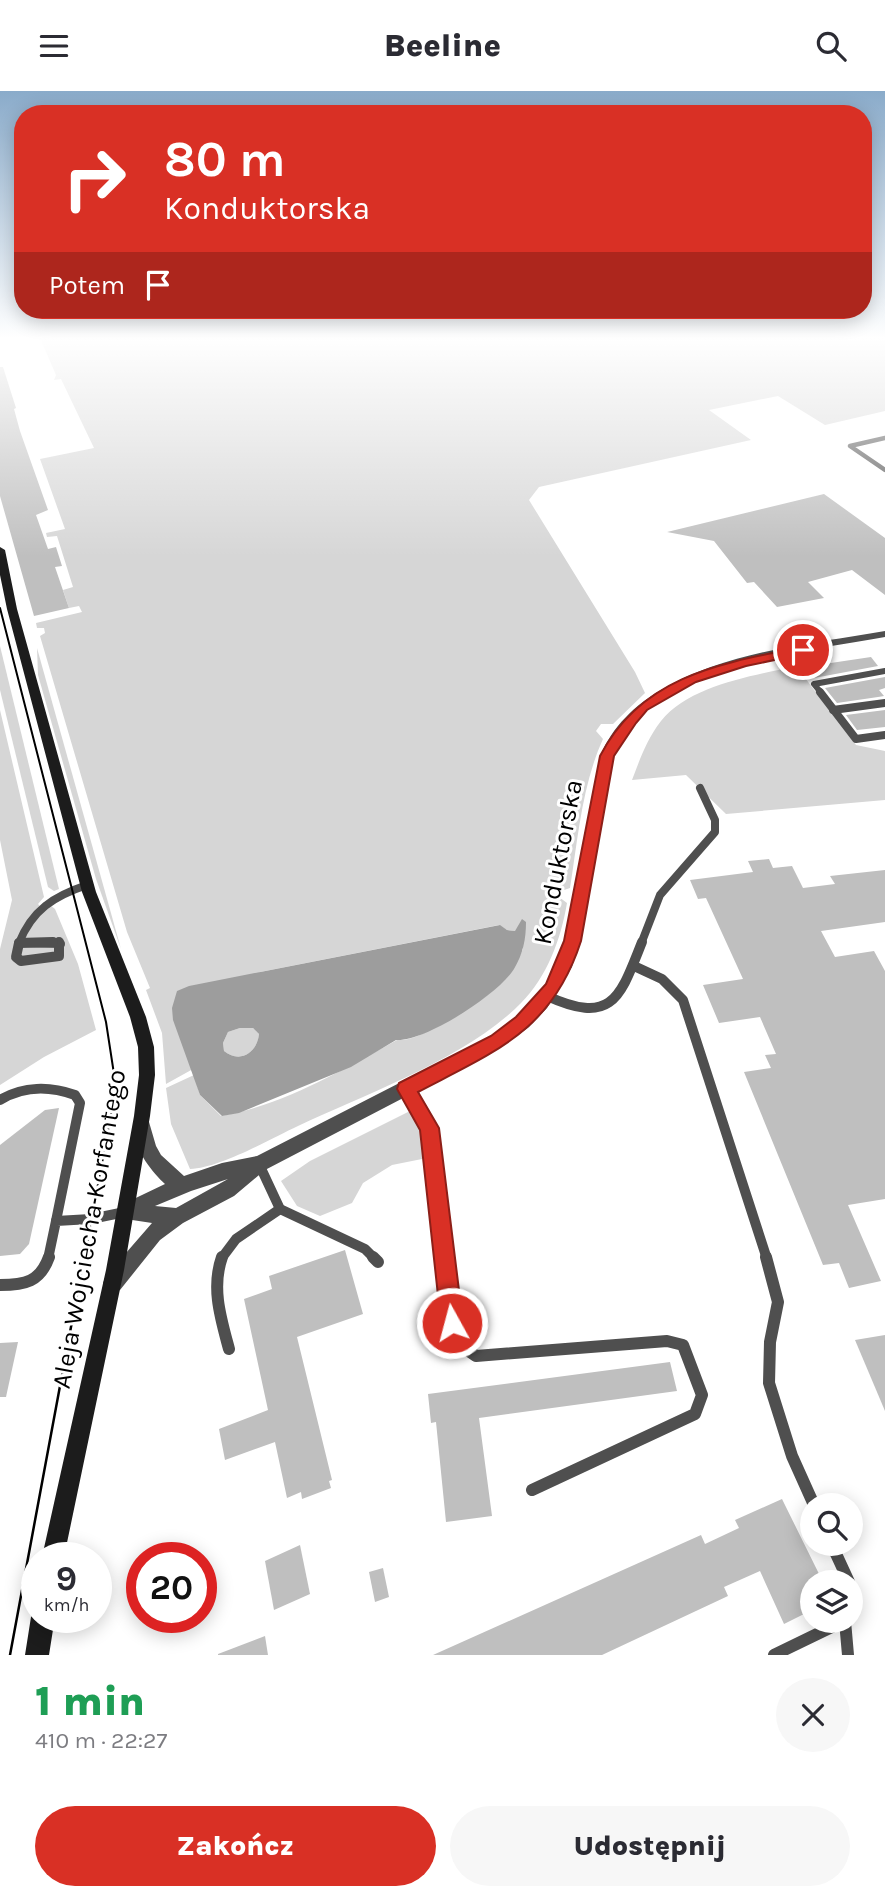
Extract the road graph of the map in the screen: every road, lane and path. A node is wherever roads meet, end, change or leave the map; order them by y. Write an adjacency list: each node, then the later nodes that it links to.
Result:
1 (885, 438): 2 (lane)
2 (885, 470)
3 (0, 549): 4 (main road, Aleja Wojciecha Korfantego)
4 (4, 580): 11 (main road, Aleja Wojciecha Korfantego)
5 (885, 634): 14 (street, Konduktorska)
6 (885, 671): 8 (lane)
7 (885, 703): 8 (lane)
8 (833, 710): 9 (lane)
9 (885, 735)
10 (700, 788): 13 (lane)
11 (87, 885): 12 (lane); 17 (main road, Aleja Wojciecha Korfantego)
12 (19, 943): 12 (lane)
13 (634, 966): 14 (lane); 29 (lane)
14 (547, 996): 15 (street, Konduktorska)
15 (406, 1089): 18 (street, Konduktorska); 28 (lane)
16 (0, 1100): 23 (lane)
17 (142, 1116): 19 (street); 21 (main road, Aleja Wojciecha Korfantego)
18 (259, 1164): 19 (street, Konduktorska); 20 (lane); 22 (street, Konduktorska)
19 (181, 1185): 21 (street, Konduktorska)
20 (280, 1209): 24 (lane); 27 (lane)
21 (125, 1212): 22 (street); 23 (lane); 25 (main road, Aleja Wojciecha Korfantego)
22 (177, 1217): 25 (street, Konduktorska)
23 (56, 1221): 26 (lane)
24 (378, 1262)
25 (112, 1284): 30 (main road, Aleja Wojciecha Korfantego)
26 (0, 1285)
27 (229, 1349)
28 (532, 1490)
29 (809, 1493)
30 (56, 1542)
31 (40, 1633): 34 (main road)
32 (820, 1633): 35 (lane)
33 (846, 1633): 36 (lane)
34 (37, 1655)
35 (774, 1655)
36 (848, 1655)

